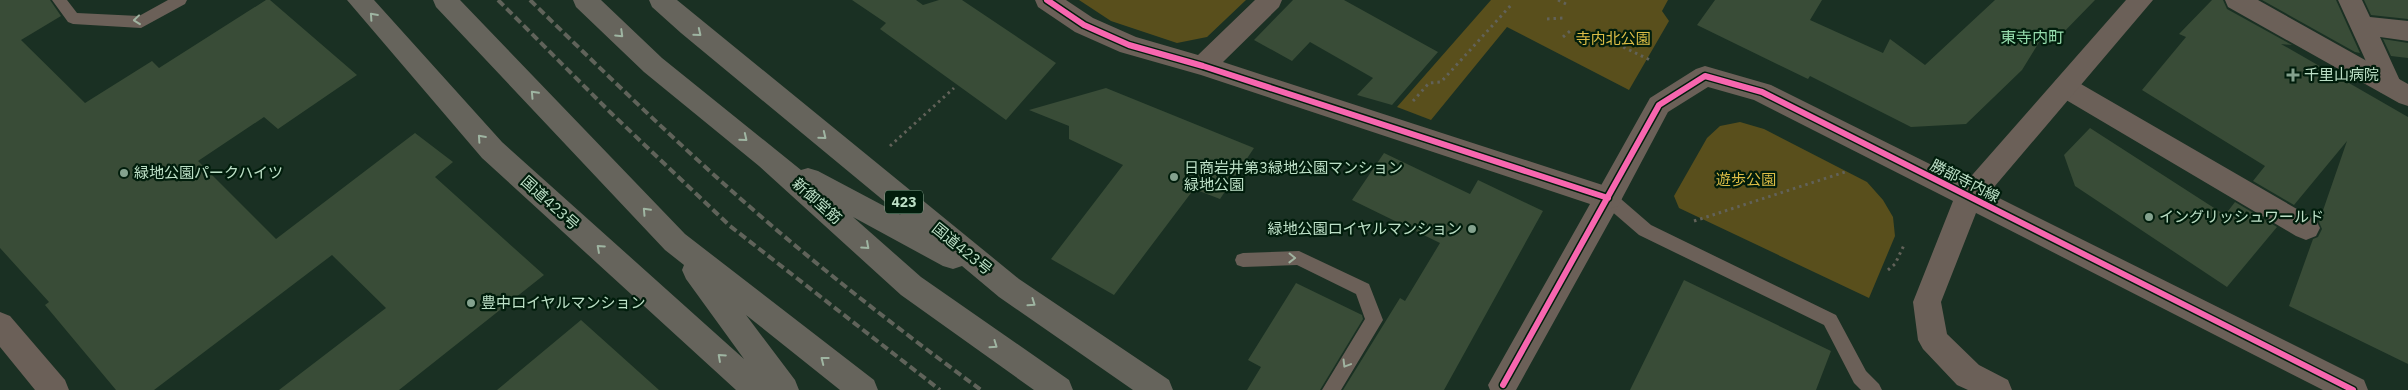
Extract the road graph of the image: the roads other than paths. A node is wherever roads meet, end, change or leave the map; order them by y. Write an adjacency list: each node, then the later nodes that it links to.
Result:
1 (59, 0): 2 (lane, one-way to 1)
2 (180, 0)
3 (359, 0): 27 (highway, 国道423号, one-way to 3)
4 (445, 0): 21 (highway, one-way to 4)
5 (585, 0): 17 (highway, 新御堂筋, one-way to 17)
6 (661, 0): 23 (highway, 国道423号 / 423, one-way to 23)
7 (1047, 0): 14 (street)
8 (1270, 0): 14 (street)
9 (2141, 0): 15 (street)
10 (2237, 0): 16 (street)
11 (2350, 0): 12 (street)
12 (2363, 26): 13 (street); 16 (street)
13 (2408, 31)
14 (1203, 66): 19 (street)
15 (2065, 87): 18 (street); 20 (street)
16 (2399, 91)
17 (769, 158): 23 (highway); 30 (highway, 新御堂筋, one-way to 30)
18 (1969, 196): 19 (street, 勝部寺内線); 34 (street); 35 (street, 勝部寺内線)
19 (1608, 198): 25 (street, 勝部寺内線); 33 (lane)
20 (2306, 228)
21 (675, 242): 28 (highway); 29 (highway, one-way to 21)
22 (1244, 260): 32 (lane, one-way to 32)
23 (1009, 288): 31 (highway, 国道423号 / 423, one-way to 31)
24 (0, 325): 26 (street)
25 (1503, 385)
26 (54, 390)
27 (757, 390)
28 (784, 390)
29 (863, 390)
30 (1058, 390)
31 (1158, 390)
32 (1331, 390)
33 (1873, 390)
34 (1997, 390)
35 (2353, 390)

